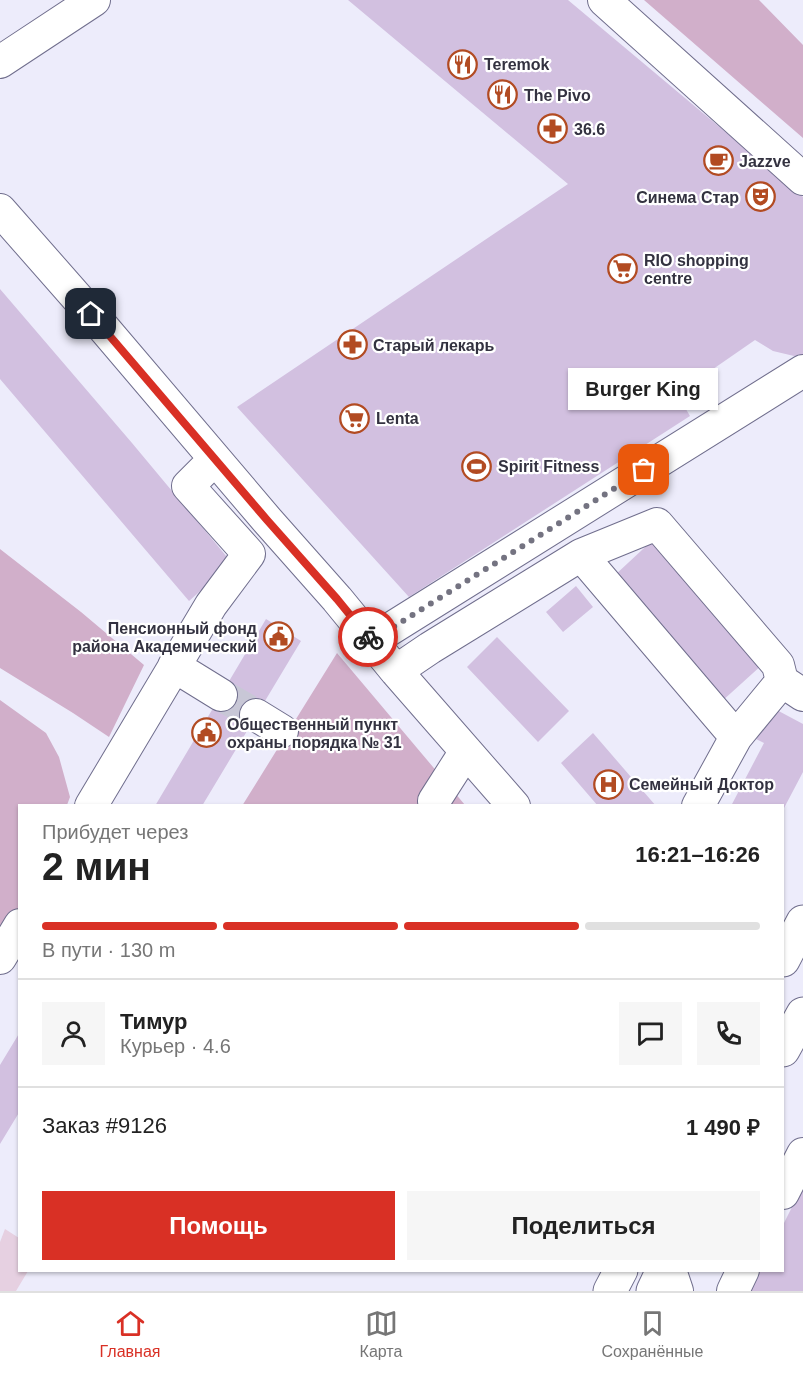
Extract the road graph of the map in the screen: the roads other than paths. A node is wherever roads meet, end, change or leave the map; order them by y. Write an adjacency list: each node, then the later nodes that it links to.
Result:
1 (94, 0): 3 (street)
2 (603, 0): 4 (street)
3 (0, 62)
4 (803, 179)
5 (0, 210): 7 (street)
6 (803, 371): 9 (street)
7 (215, 459): 9 (street); 10 (street)
8 (581, 555): 11 (street); 12 (street); 14 (street)
9 (371, 641): 11 (street)
10 (174, 666): 13 (street); 16 (street)
11 (396, 671): 15 (street)
12 (793, 688): 14 (street)
13 (221, 694)
14 (736, 737): 19 (street)
15 (466, 751): 17 (street); 18 (street)
16 (92, 804)
17 (435, 804)
18 (512, 804)
19 (699, 804)
20 (803, 922): 23 (main road)
21 (18, 928): 22 (street)
22 (0, 958)
23 (784, 958)
24 (803, 1014): 25 (main road)
25 (784, 1048)
26 (803, 1154): 27 (street)
27 (784, 1191)
28 (620, 1272): 32 (main road)
29 (662, 1272): 33 (main road)
30 (671, 1272): 34 (street)
31 (742, 1272): 35 (street)
32 (610, 1291)
33 (653, 1291)
34 (676, 1291)
35 (733, 1291)

